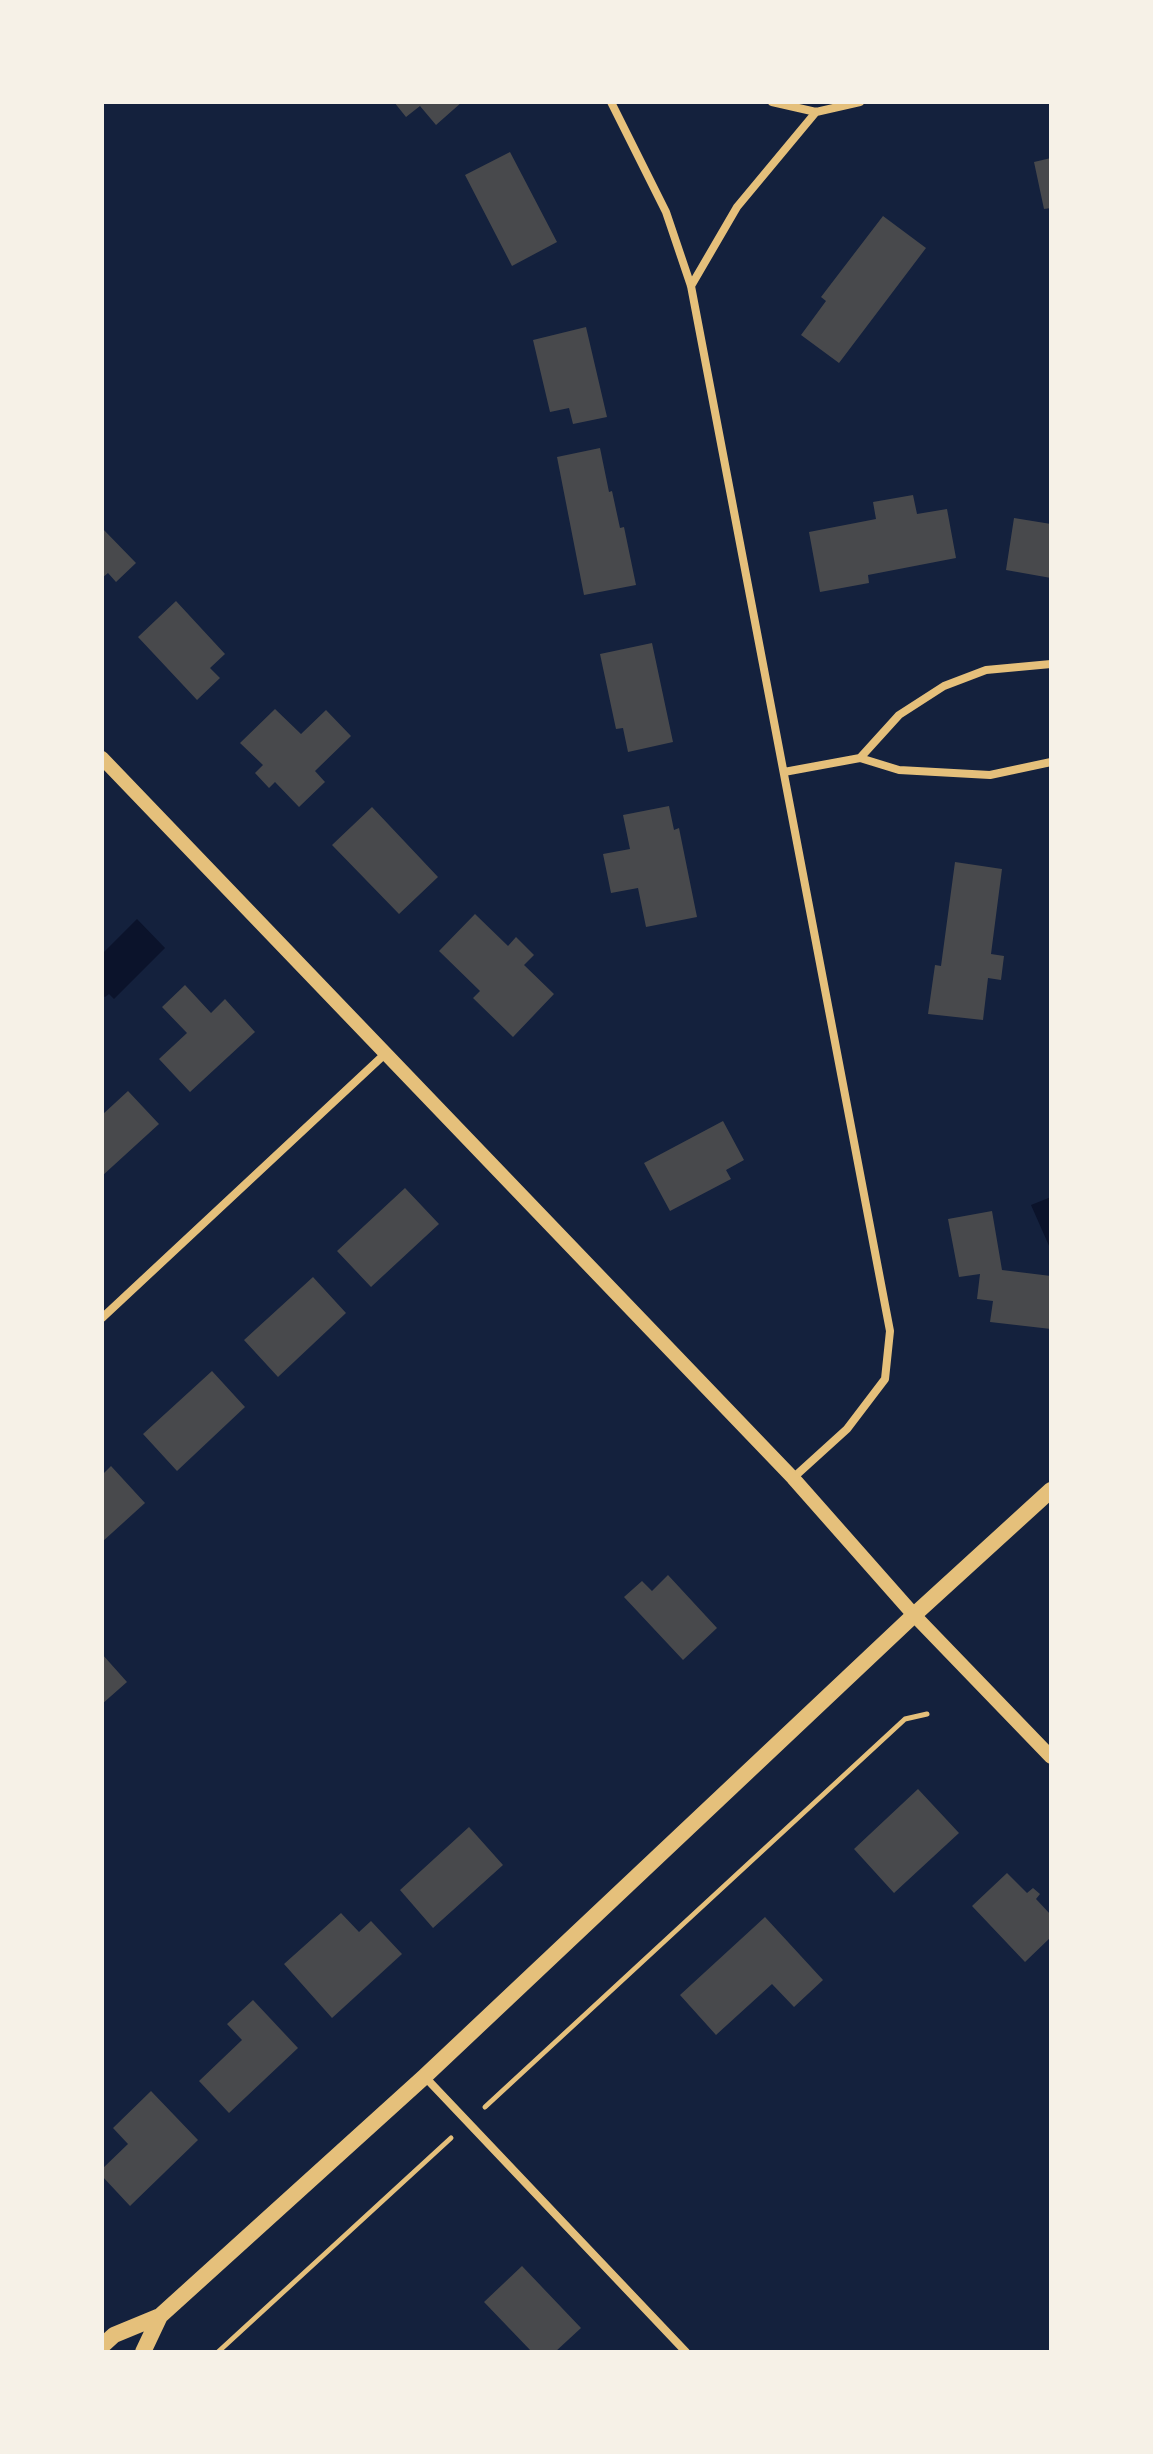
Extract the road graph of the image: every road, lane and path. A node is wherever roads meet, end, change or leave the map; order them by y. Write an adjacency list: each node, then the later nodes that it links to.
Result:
1 (611, 102): 5 (street)
2 (772, 102): 4 (street)
3 (860, 102): 4 (street)
4 (816, 112): 5 (street)
5 (691, 286): 10 (street)
6 (1051, 664): 8 (street)
7 (102, 758): 11 (street)
8 (860, 758): 9 (street); 10 (street)
9 (1051, 762)
10 (784, 772): 13 (street)
11 (386, 1053): 12 (street); 13 (street)
12 (102, 1318)
13 (793, 1478): 15 (street)
14 (1051, 1490): 15 (main road)
15 (914, 1615): 17 (street); 18 (main road)
16 (927, 1714): 19 (path)
17 (1051, 1757)
18 (424, 2077): 19 (street); 20 (main road)
19 (467, 2123): 23 (path); 24 (street)
20 (160, 2316): 21 (main road); 22 (main road)
21 (102, 2346)
22 (143, 2352)
23 (218, 2352)
24 (686, 2352)

